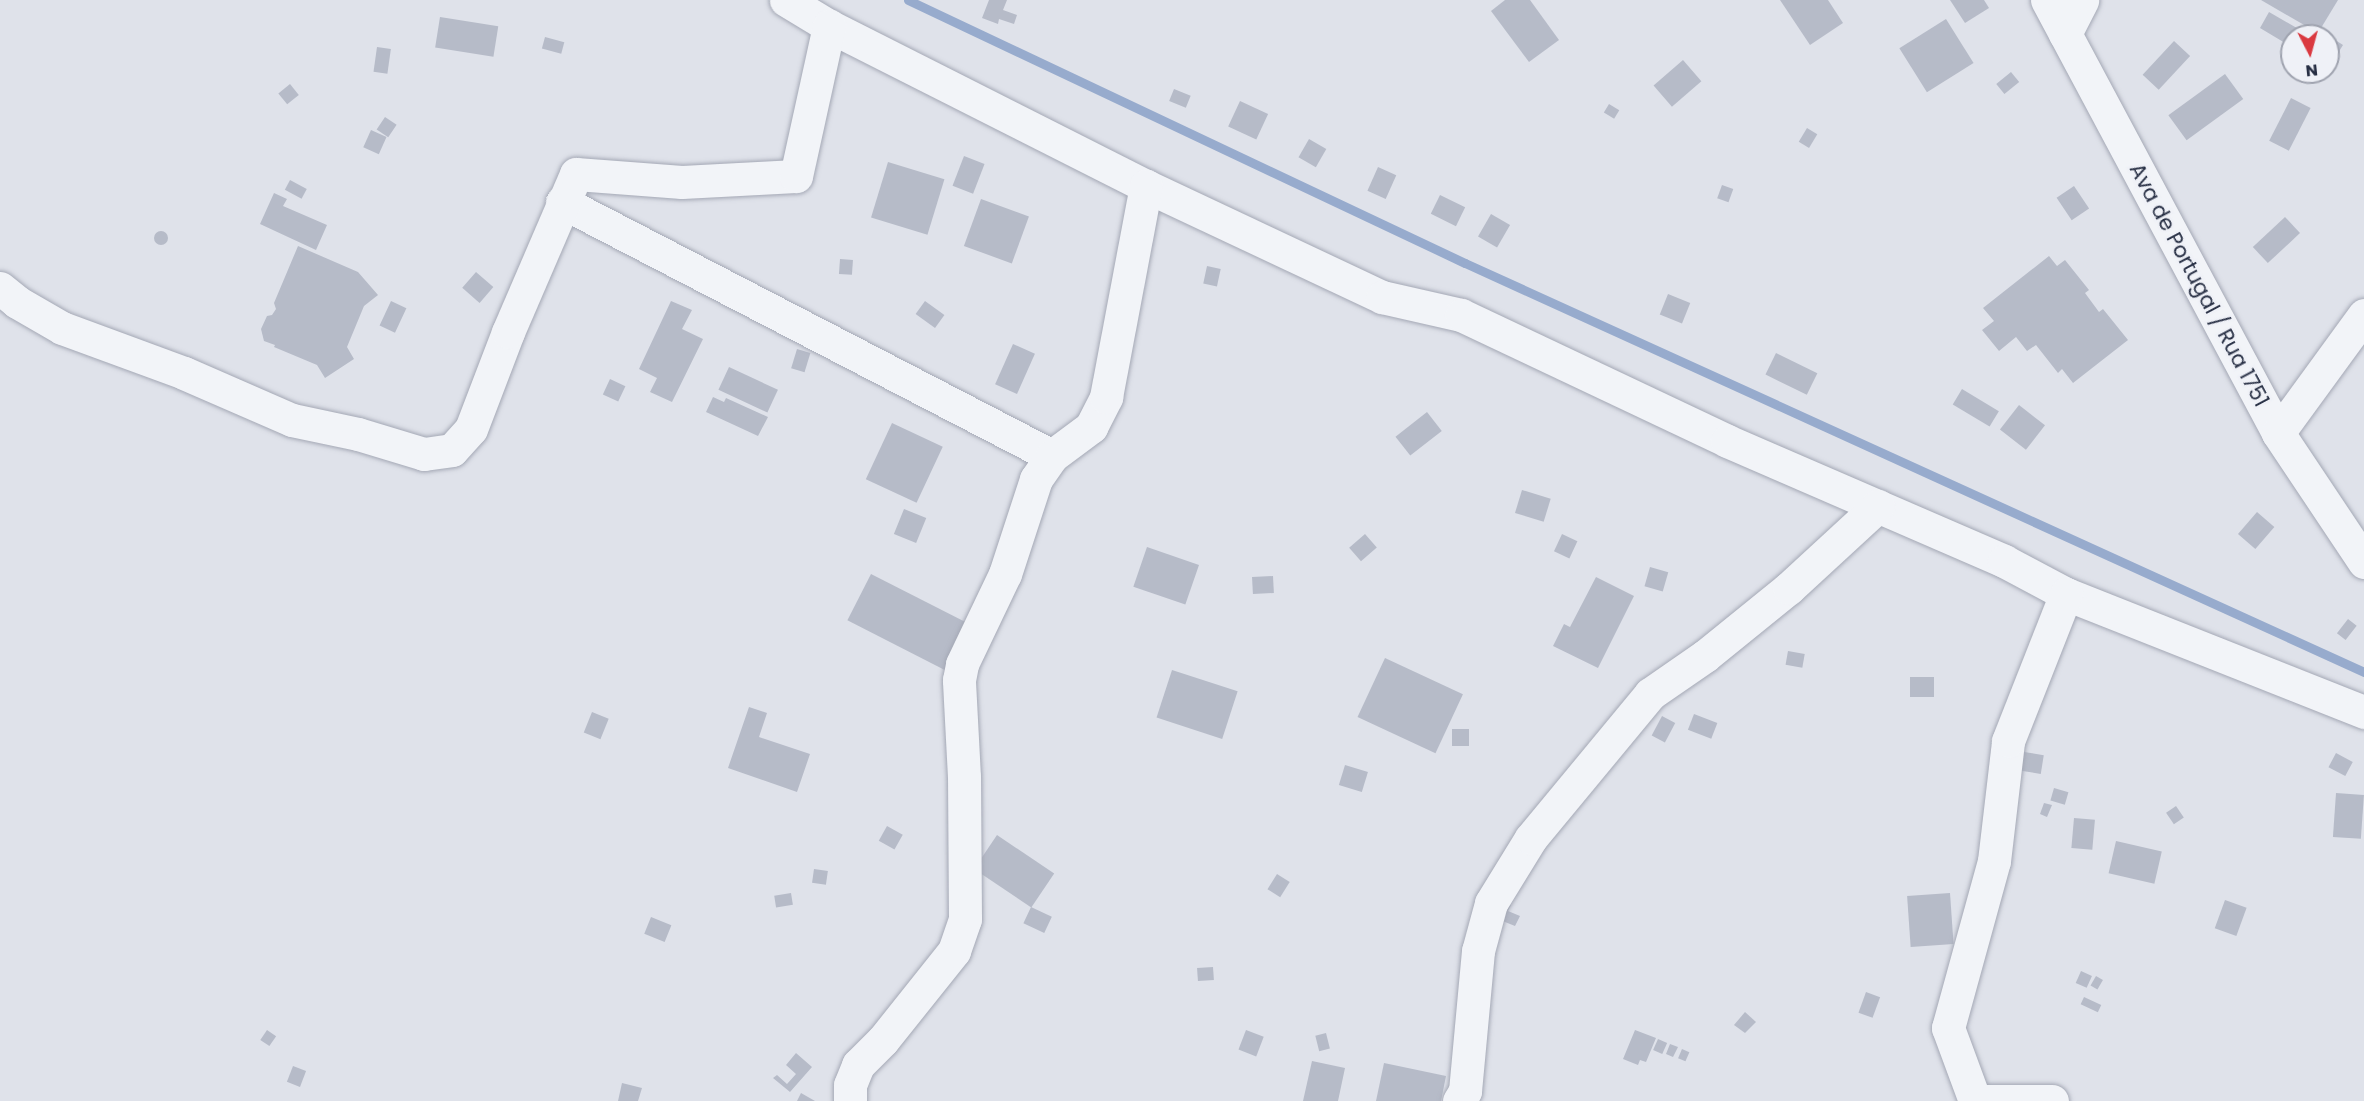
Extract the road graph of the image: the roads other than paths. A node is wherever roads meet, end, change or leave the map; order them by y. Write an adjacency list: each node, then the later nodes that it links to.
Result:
1 (786, 0): 4 (street)
2 (2047, 0): 5 (street, Ava de Portugal / Rua 1751)
3 (2082, 0): 5 (street)
4 (829, 26): 6 (street); 7 (street)
5 (2065, 34): 10 (street, Ava de Portugal / Rua 1751)
6 (1146, 186): 11 (street); 12 (street)
7 (562, 202): 8 (street); 11 (street)
8 (0, 288)
9 (2363, 318): 10 (street)
10 (2278, 433): 13 (street, Ava de Portugal / Rua 1751)
11 (1052, 456): 16 (street)
12 (1878, 506): 14 (street); 17 (street)
13 (2364, 562)
14 (2066, 594): 15 (street); 18 (street)
15 (2364, 712)
16 (850, 1101)
17 (1459, 1101)
18 (1975, 1101)
19 (1983, 1101): 20 (street)
20 (2052, 1101)

